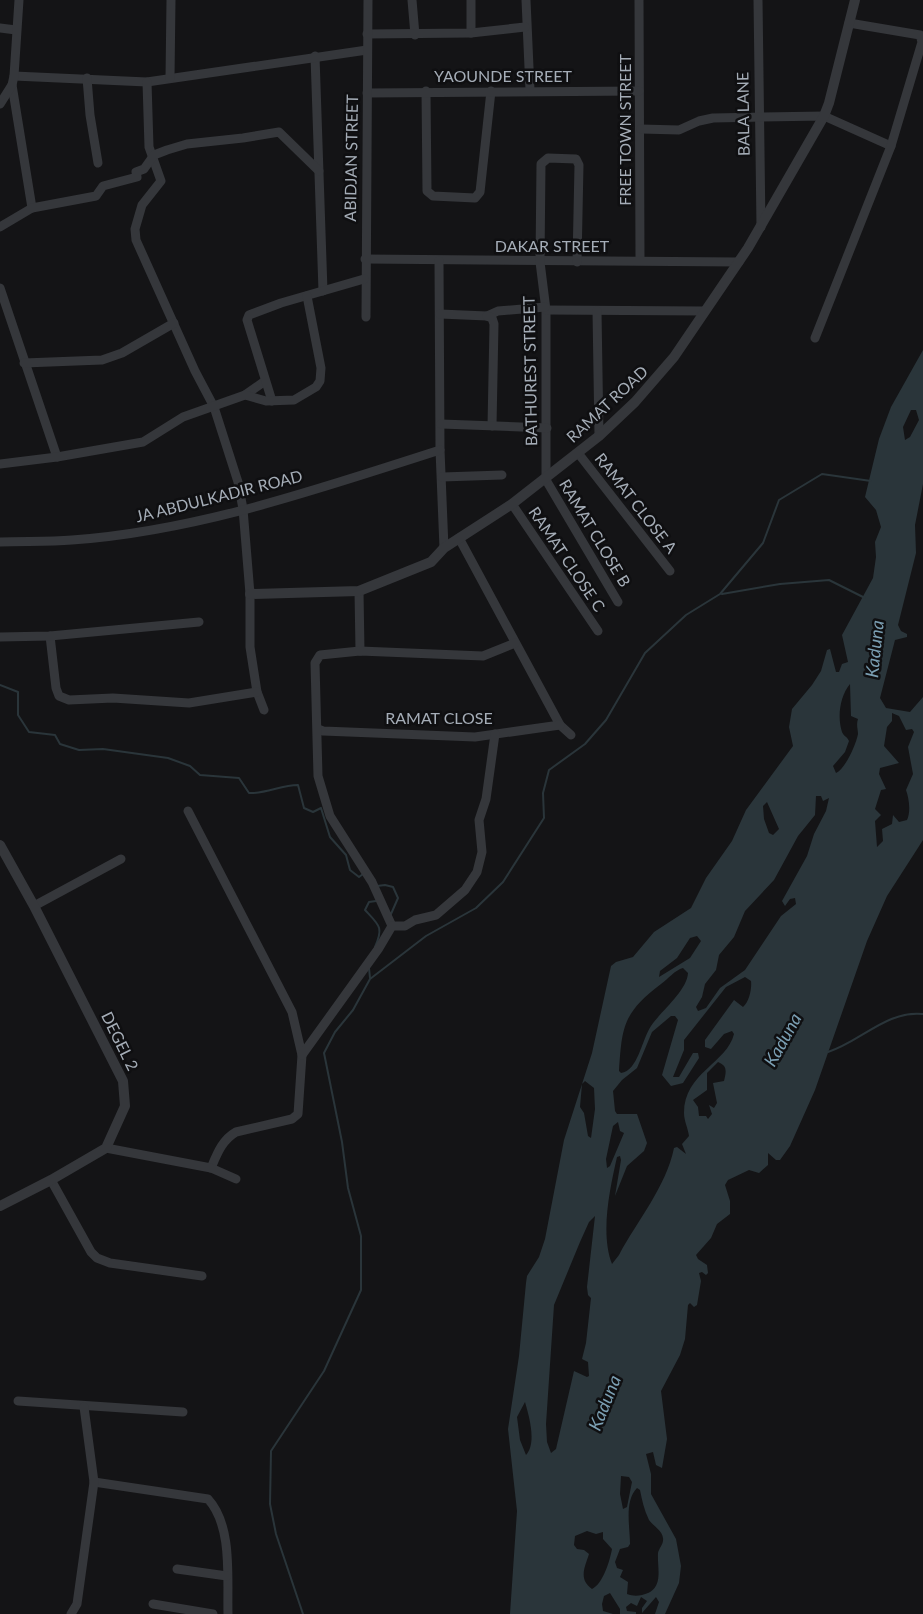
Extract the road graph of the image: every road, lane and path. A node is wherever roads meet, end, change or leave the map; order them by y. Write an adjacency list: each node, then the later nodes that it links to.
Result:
1 (19, 0): 13 (street)
2 (171, 0): 21 (street)
3 (368, 0): 15 (street, ABIDJAN STREET)
4 (412, 0): 16 (street)
5 (471, 0): 14 (street)
6 (526, 0): 11 (street)
7 (639, 0): 27 (street, FREE TOWN STREET)
8 (758, 0): 31 (street, BALA LANE)
9 (855, 0): 10 (street, RAMAT ROAD)
10 (849, 22): 30 (street, RAMAT ROAD); 33 (street)
11 (525, 27): 14 (street); 25 (street)
12 (0, 28): 13 (street)
13 (16, 30): 19 (street)
14 (471, 33): 16 (street)
15 (367, 34): 16 (street); 17 (street, ABIDJAN STREET)
16 (415, 35)
17 (367, 50): 18 (street); 28 (street, ABIDJAN STREET)
18 (315, 56): 21 (street); 36 (street)
19 (14, 76): 20 (street); 23 (street)
20 (87, 78): 22 (street); 35 (street)
21 (170, 78): 22 (street)
22 (147, 82): 34 (street)
23 (12, 85): 29 (street); 37 (street)
24 (491, 90): 25 (street, YAOUNDE STREET); 26 (street, YAOUNDE STREET); 26 (street)
25 (530, 90): 27 (street, YAOUNDE STREET)
26 (426, 91): 28 (street, YAOUNDE STREET)
27 (639, 91): 32 (street, FREE TOWN STREET)
28 (367, 93): 40 (street, ABIDJAN STREET)
29 (0, 104)
30 (824, 116): 31 (street); 33 (street); 39 (street, RAMAT ROAD)
31 (758, 118): 32 (street); 39 (street, BALA LANE)
32 (641, 129): 41 (street, FREE TOWN STREET)
33 (891, 146): 57 (street)
34 (151, 159): 36 (street); 37 (street); 56 (street)
35 (98, 163)
36 (319, 171): 48 (street)
37 (32, 208): 38 (street)
38 (0, 227)
39 (760, 227): 45 (street, RAMAT ROAD)
40 (365, 259): 42 (street, DAKAR STREET); 46 (street, ABIDJAN STREET)
41 (640, 260): 44 (street, DAKAR STREET); 45 (street, DAKAR STREET)
42 (439, 261): 43 (street, DAKAR STREET); 53 (street)
43 (540, 262): 44 (street, DAKAR STREET); 44 (street, BATHUREST STREET); 50 (street, BATHUREST STREET)
44 (577, 262)
45 (739, 262): 52 (street, RAMAT ROAD)
46 (364, 279): 48 (street); 55 (street, ABIDJAN STREET)
47 (0, 288): 58 (street)
48 (323, 291): 49 (street)
49 (307, 296): 59 (street); 61 (street)
50 (546, 309): 51 (street); 54 (street); 65 (street, BATHUREST STREET)
51 (597, 311): 52 (street); 66 (street)
52 (704, 311): 66 (street, RAMAT ROAD)
53 (440, 314): 54 (street); 63 (street)
54 (487, 316): 64 (street)
55 (366, 317)
56 (174, 323): 58 (street); 62 (street)
57 (815, 338)
58 (24, 363): 69 (street)
59 (265, 382): 60 (street); 61 (street)
60 (245, 395): 61 (street); 62 (street)
61 (272, 401)
62 (214, 407): 69 (street); 75 (street)
63 (441, 424): 64 (street); 67 (street)
64 (492, 426): 65 (street)
65 (547, 428): 73 (street, BATHUREST STREET)
66 (599, 436): 68 (street, RAMAT ROAD)
67 (440, 450): 72 (street); 75 (street, JA ABDULKADIR ROAD)
68 (578, 453): 73 (street, RAMAT ROAD); 79 (street, RAMAT CLOSE A)
69 (57, 457): 70 (street)
70 (0, 464)
71 (502, 475): 72 (street)
72 (442, 477): 78 (street)
73 (546, 480): 74 (street, RAMAT ROAD); 82 (street, RAMAT CLOSE B)
74 (512, 504): 76 (street, RAMAT ROAD); 84 (street, RAMAT CLOSE C)
75 (243, 509): 77 (street, JA ABDULKADIR ROAD); 81 (street)
76 (459, 538): 78 (street, RAMAT ROAD); 87 (street)
77 (0, 542)
78 (444, 548): 80 (street, RAMAT ROAD)
79 (670, 571)
80 (359, 591): 81 (street, RAMAT ROAD); 88 (street)
81 (250, 594): 89 (street)
82 (618, 602)
83 (199, 622): 85 (street)
84 (598, 630)
85 (50, 636): 86 (street); 89 (street)
86 (0, 637)
87 (515, 643): 88 (street); 91 (street)
88 (360, 652): 92 (street)
89 (257, 692): 90 (street)
90 (264, 710)
91 (560, 725): 93 (street, RAMAT CLOSE); 94 (street)
92 (318, 729): 93 (street, RAMAT CLOSE); 99 (street)
93 (495, 734): 99 (street)
94 (571, 735)
95 (188, 811): 100 (street)
96 (0, 845): 98 (street, DEGEL 2)
97 (121, 859): 98 (street)
98 (34, 906): 101 (street, DEGEL 2)
99 (392, 926): 100 (street)
100 (302, 1055): 102 (street)
101 (106, 1148): 102 (street); 104 (street)
102 (210, 1168): 103 (street)
103 (236, 1179)
104 (51, 1180): 105 (street); 106 (street)
105 (0, 1206)
106 (202, 1276)
107 (18, 1401): 108 (street)
108 (84, 1407): 109 (street); 110 (street)
109 (183, 1412)
110 (94, 1482): 112 (street); 114 (street)
111 (177, 1569): 112 (street)
112 (227, 1576): 116 (street)
113 (153, 1604): 115 (street)
114 (71, 1614)
115 (213, 1614)
116 (228, 1614)

